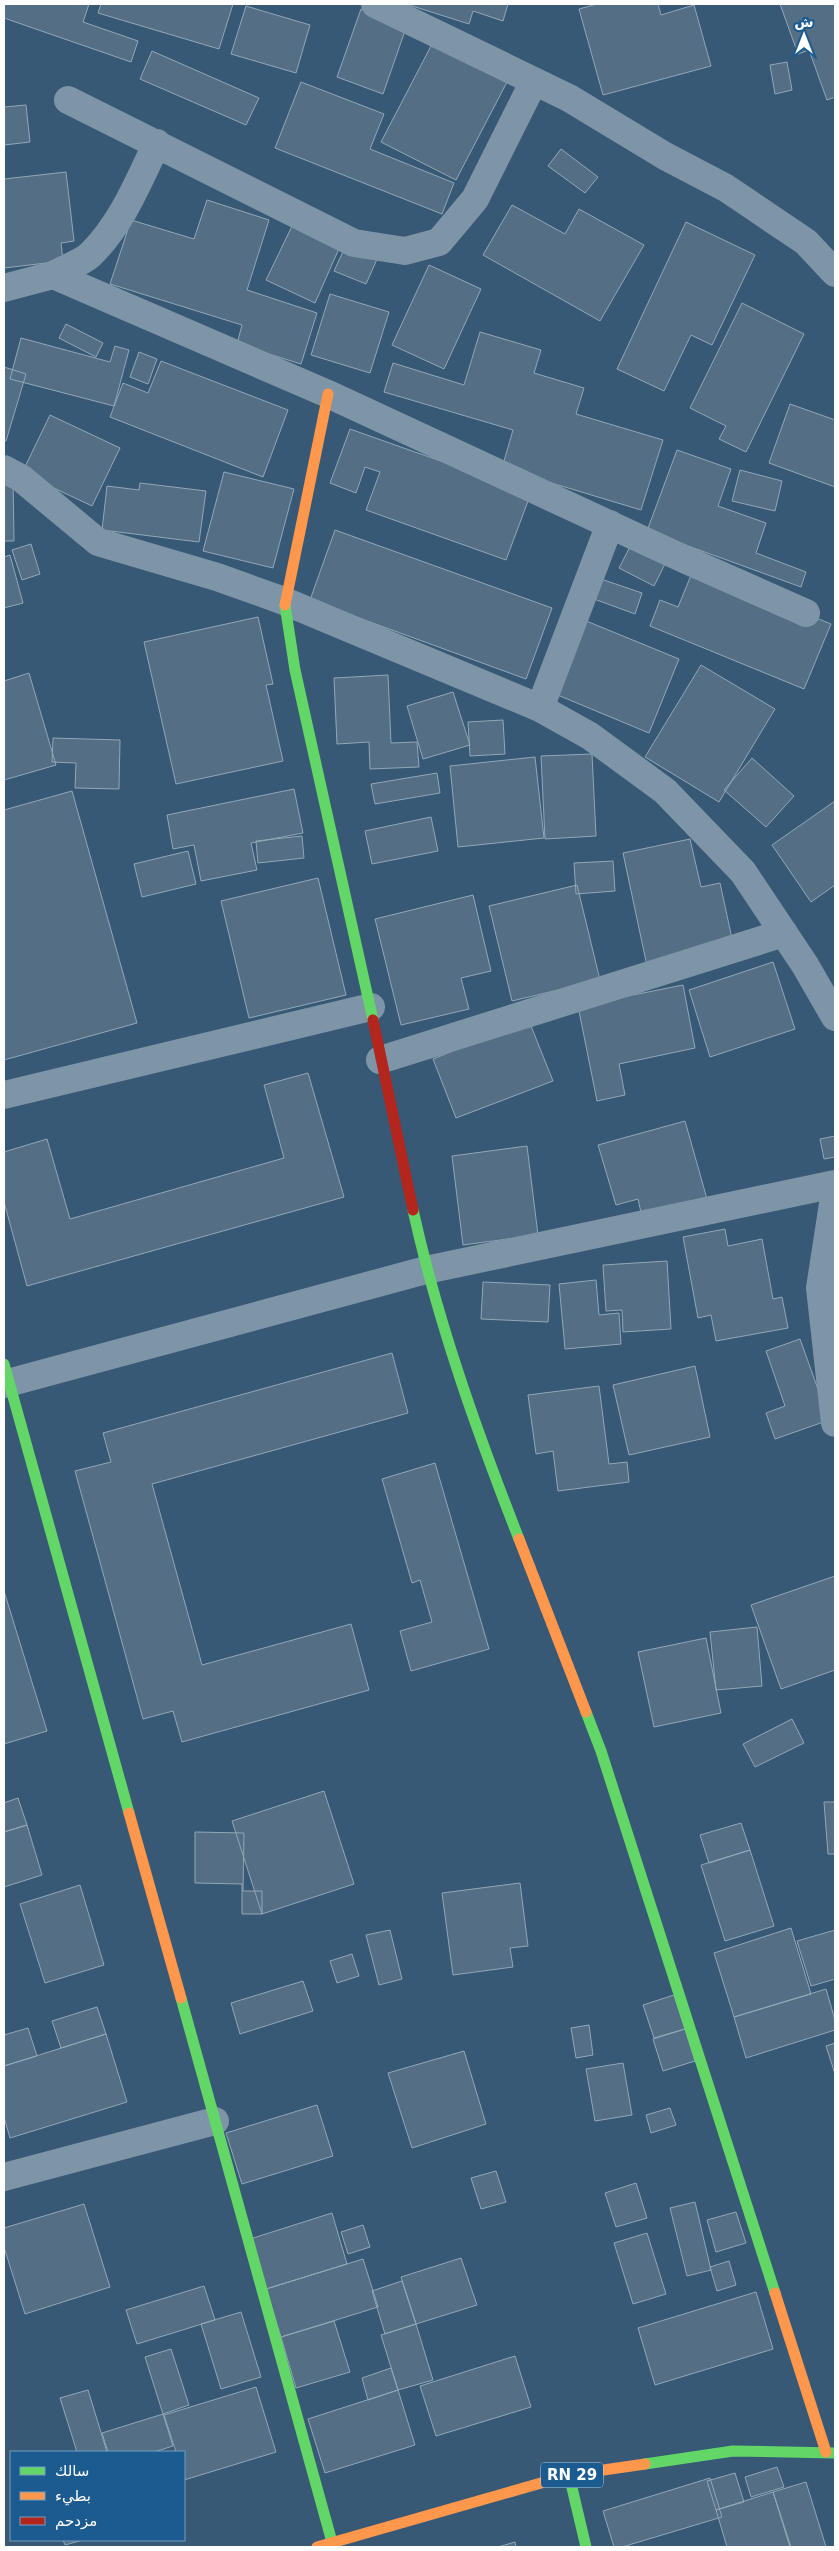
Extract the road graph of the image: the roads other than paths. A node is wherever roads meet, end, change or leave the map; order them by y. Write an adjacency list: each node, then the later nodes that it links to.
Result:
1 (375, 4): 2 (street)
2 (534, 81): 4 (street); 5 (street)
3 (68, 100): 4 (street)
4 (157, 143): 6 (street)
5 (835, 273)
6 (53, 275): 7 (street); 8 (street)
7 (4, 288)
8 (328, 394): 10 (street); 11 (street)
9 (4, 469): 11 (street)
10 (610, 524): 12 (street); 13 (street)
11 (284, 601): 13 (street); 15 (street)
12 (806, 613)
13 (540, 708): 14 (street)
14 (784, 933): 16 (street); 17 (street)
15 (371, 1007): 17 (street); 18 (street)
16 (835, 1017)
17 (380, 1060): 21 (street)
18 (4, 1094)
19 (835, 1184): 21 (street)
20 (835, 1191): 23 (street)
21 (426, 1270): 22 (street); 26 (street)
22 (6, 1377): 24 (street)
23 (835, 1423)
24 (215, 2121): 25 (street); 28 (street)
25 (4, 2177)
26 (831, 2452): 27 (street, RN 29 / RN 29)
27 (569, 2475): 28 (street, RN 29 / RN 29); 30 (street)
28 (332, 2542): 29 (street, RN 29 / RN 29)
29 (316, 2547)
30 (586, 2547)

